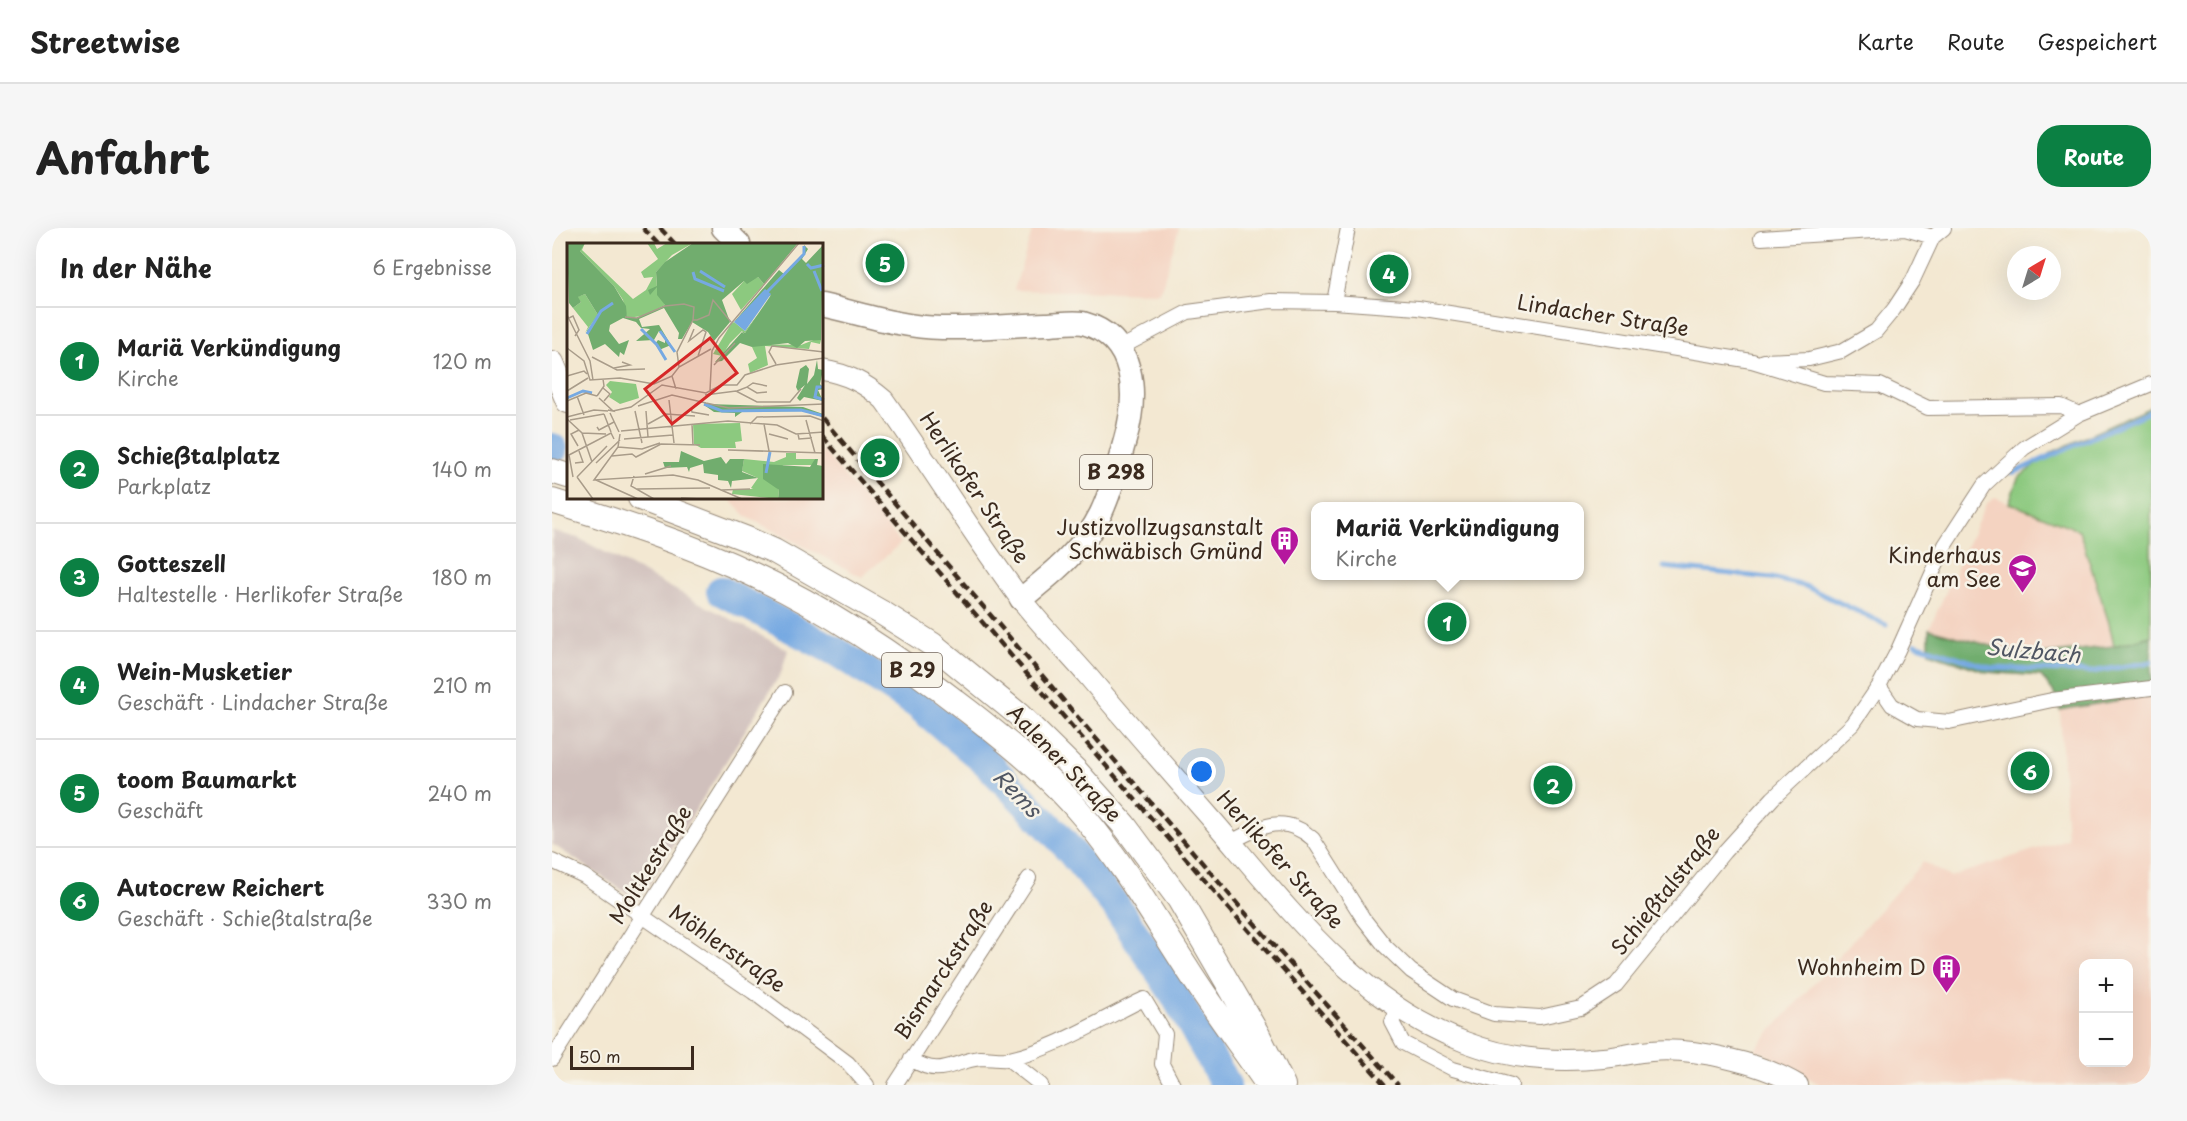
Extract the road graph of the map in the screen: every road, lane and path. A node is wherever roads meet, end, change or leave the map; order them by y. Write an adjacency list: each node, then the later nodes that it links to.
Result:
1 (707, 228): 6 (main road)
2 (723, 228): 7 (main road)
3 (1348, 228): 8 (street)
4 (1939, 232): 5 (street); 11 (street)
5 (1761, 238)
6 (721, 243)
7 (738, 243)
8 (1334, 302): 10 (street, Lindacher Straße); 11 (street, Lindacher Straße)
9 (826, 305): 10 (main road, B 298)
10 (1120, 348): 24 (main road, B 298)
11 (1752, 361): 17 (street, Lindacher Straße)
12 (552, 363): 13 (main road); 16 (highway)
13 (567, 366)
14 (824, 370): 24 (main road, Herlikofer Straße)
15 (2151, 384): 17 (street, Schießtalstraße)
16 (567, 399)
17 (2079, 414): 25 (street, Schießtalstraße)
18 (552, 471): 19 (highway)
19 (567, 476)
20 (645, 500): 23 (highway, B 29)
21 (679, 500): 23 (highway)
22 (552, 501): 42 (highway, B 29)
23 (747, 539): 43 (highway, Aalener Straße / B 29)
24 (1021, 599): 28 (main road, Herlikofer Straße)
25 (1879, 686): 26 (street); 28 (street, Schießtalstraße)
26 (2151, 688)
27 (785, 692): 31 (street, Moltkestraße)
28 (1231, 842): 32 (main road, Herlikofer Straße)
29 (552, 861): 31 (street, Möhlerstraße)
30 (1029, 878): 34 (street, Bismarckstraße)
31 (644, 916): 33 (street, Moltkestraße); 37 (street, Möhlerstraße)
32 (1398, 1009): 44 (street); 45 (main road, Herlikofer Straße)
33 (552, 1059)
34 (911, 1059): 35 (street); 38 (street, Bismarckstraße)
35 (1008, 1059): 36 (street); 41 (street)
36 (1023, 1072): 39 (street); 40 (street)
37 (867, 1085)
38 (894, 1085)
39 (1018, 1085)
40 (1041, 1085)
41 (1173, 1085)
42 (1268, 1085)
43 (1284, 1085)
44 (1511, 1085)
45 (1798, 1085)

